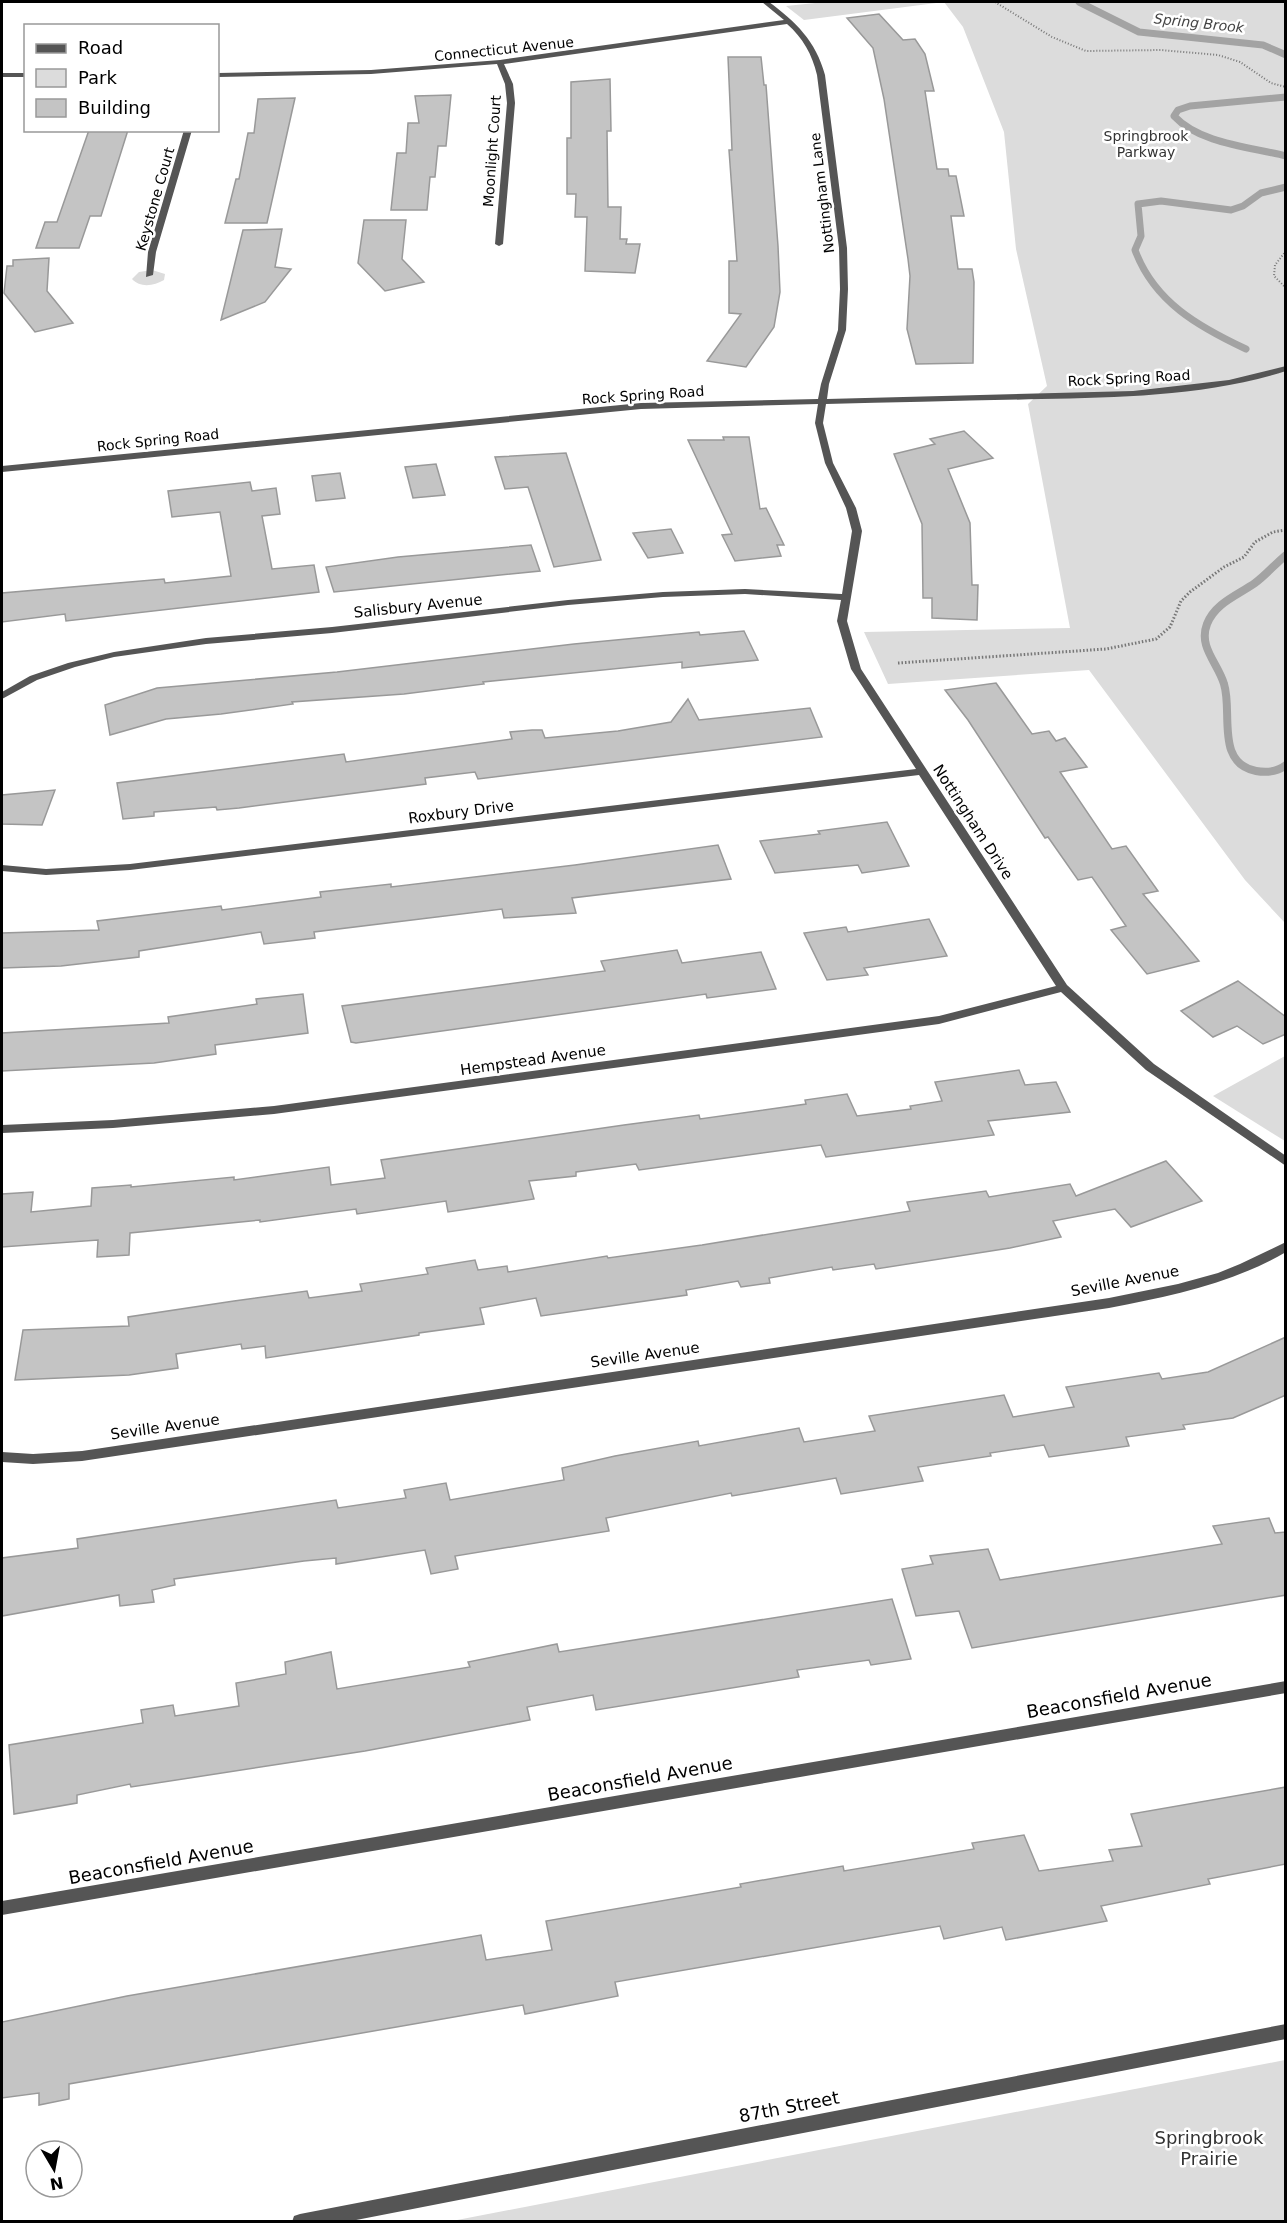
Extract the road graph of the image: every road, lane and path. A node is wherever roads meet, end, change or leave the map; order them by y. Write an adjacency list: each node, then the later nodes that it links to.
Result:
1 (765, 2): 3 (street, Nottingham Lane)
2 (995, 2): 8 (path)
3 (791, 21): 4 (street, Connecticut Avenue); 15 (street, Nottingham Lane)
4 (500, 62): 7 (street, Connecticut Avenue); 10 (street, Moonlight Court)
5 (2, 75): 6 (street)
6 (24, 75)
7 (219, 75)
8 (1284, 87)
9 (187, 132): 12 (street, Keystone Court)
10 (499, 244)
11 (1286, 250): 13 (path)
12 (149, 275)
13 (1286, 288)
14 (1286, 368): 15 (street, Rock Spring Road)
15 (821, 400): 16 (street, Rock Spring Road); 18 (street, Nottingham Drive)
16 (2, 469)
17 (1286, 530): 19 (path)
18 (846, 597): 20 (street, Salisbury Avenue); 21 (street, Nottingham Drive)
19 (898, 663)
20 (2, 696)
21 (922, 771): 22 (street, Roxbury Drive); 23 (street, Nottingham Drive)
22 (2, 868)
23 (1063, 988): 24 (street, Hempstead Avenue); 25 (street, Nottingham Drive)
24 (2, 1129)
25 (1286, 1162)
26 (1286, 1246): 27 (street, Seville Avenue)
27 (2, 1456)
28 (1286, 1687): 29 (street, Beaconsfield Avenue)
29 (2, 1908)
30 (1286, 2031): 31 (street, 87th Street)
31 (300, 2222)

